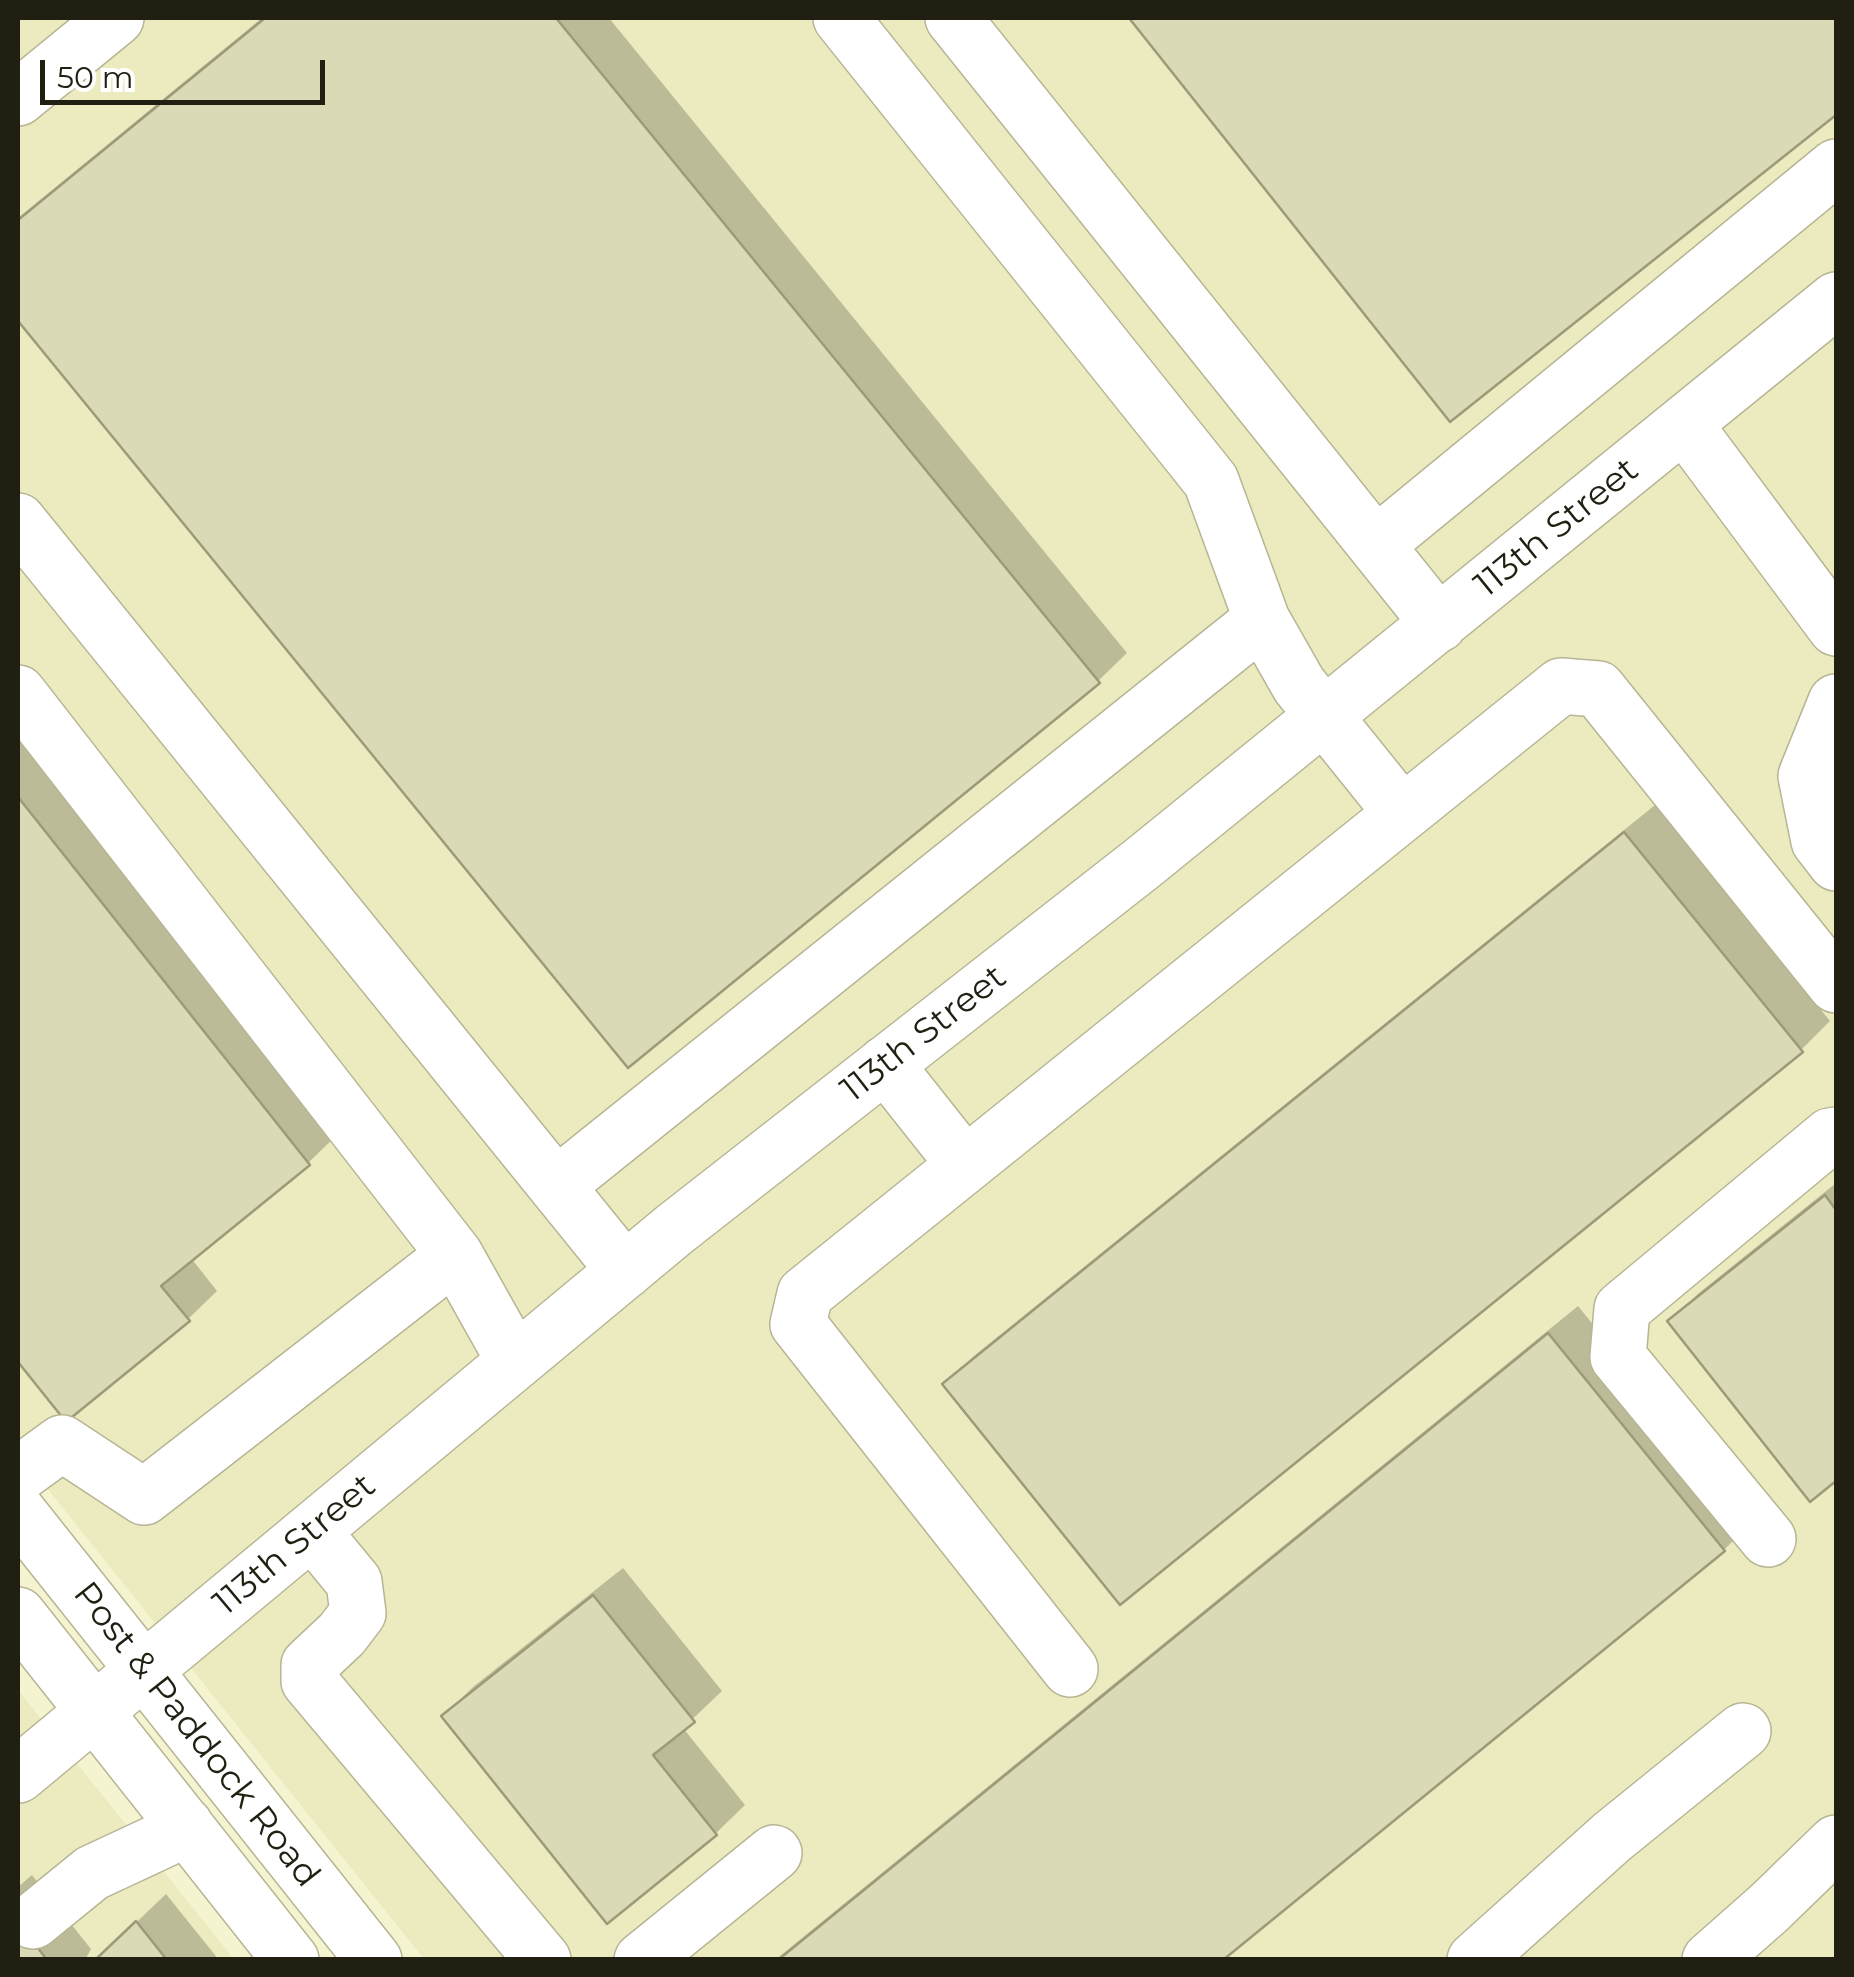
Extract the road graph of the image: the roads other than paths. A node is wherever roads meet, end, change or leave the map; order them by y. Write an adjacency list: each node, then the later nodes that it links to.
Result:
1 (116, 18): 4 (street)
2 (841, 18): 10 (street)
3 (953, 18): 9 (street)
4 (18, 98)
5 (1836, 167): 9 (street)
6 (1836, 300): 7 (street, 113th Street)
7 (1684, 424): 11 (street, 113th Street); 12 (street)
8 (18, 521): 22 (street)
9 (1377, 544): 11 (street)
10 (1262, 620): 15 (street); 22 (street)
11 (1440, 624): 15 (street, 113th Street)
12 (1836, 628)
13 (18, 693): 23 (street)
14 (1836, 702): 17 (street)
15 (1324, 716): 16 (street); 19 (street, 113th Street)
16 (1402, 814): 18 (street); 21 (street)
17 (1836, 863)
18 (1836, 985)
19 (886, 1064): 21 (street); 24 (street, 113th Street)
20 (1836, 1135): 29 (street)
21 (965, 1165): 32 (street)
22 (556, 1186): 24 (street)
23 (454, 1255): 25 (street); 26 (street)
24 (625, 1271): 25 (street, 113th Street)
25 (515, 1362): 28 (street, 113th Street)
26 (18, 1475)
27 (18, 1512): 31 (street, Post & Paddock Road)
28 (312, 1531): 31 (street, 113th Street); 42 (street)
29 (1768, 1539)
30 (18, 1615): 33 (street, Post & Paddock Road)
31 (146, 1669): 33 (street, 113th Street); 41 (street, Post & Paddock Road)
32 (1070, 1669)
33 (96, 1711): 35 (street, 113th Street); 36 (street, Post & Paddock Road)
34 (1743, 1731): 44 (street)
35 (18, 1775)
36 (185, 1825): 39 (street); 40 (street, Post & Paddock Road)
37 (1836, 1843): 45 (street)
38 (774, 1853): 43 (street)
39 (33, 1922)
40 (290, 1960)
41 (374, 1960)
42 (542, 1960)
43 (642, 1960)
44 (1475, 1960)
45 (1710, 1960)

